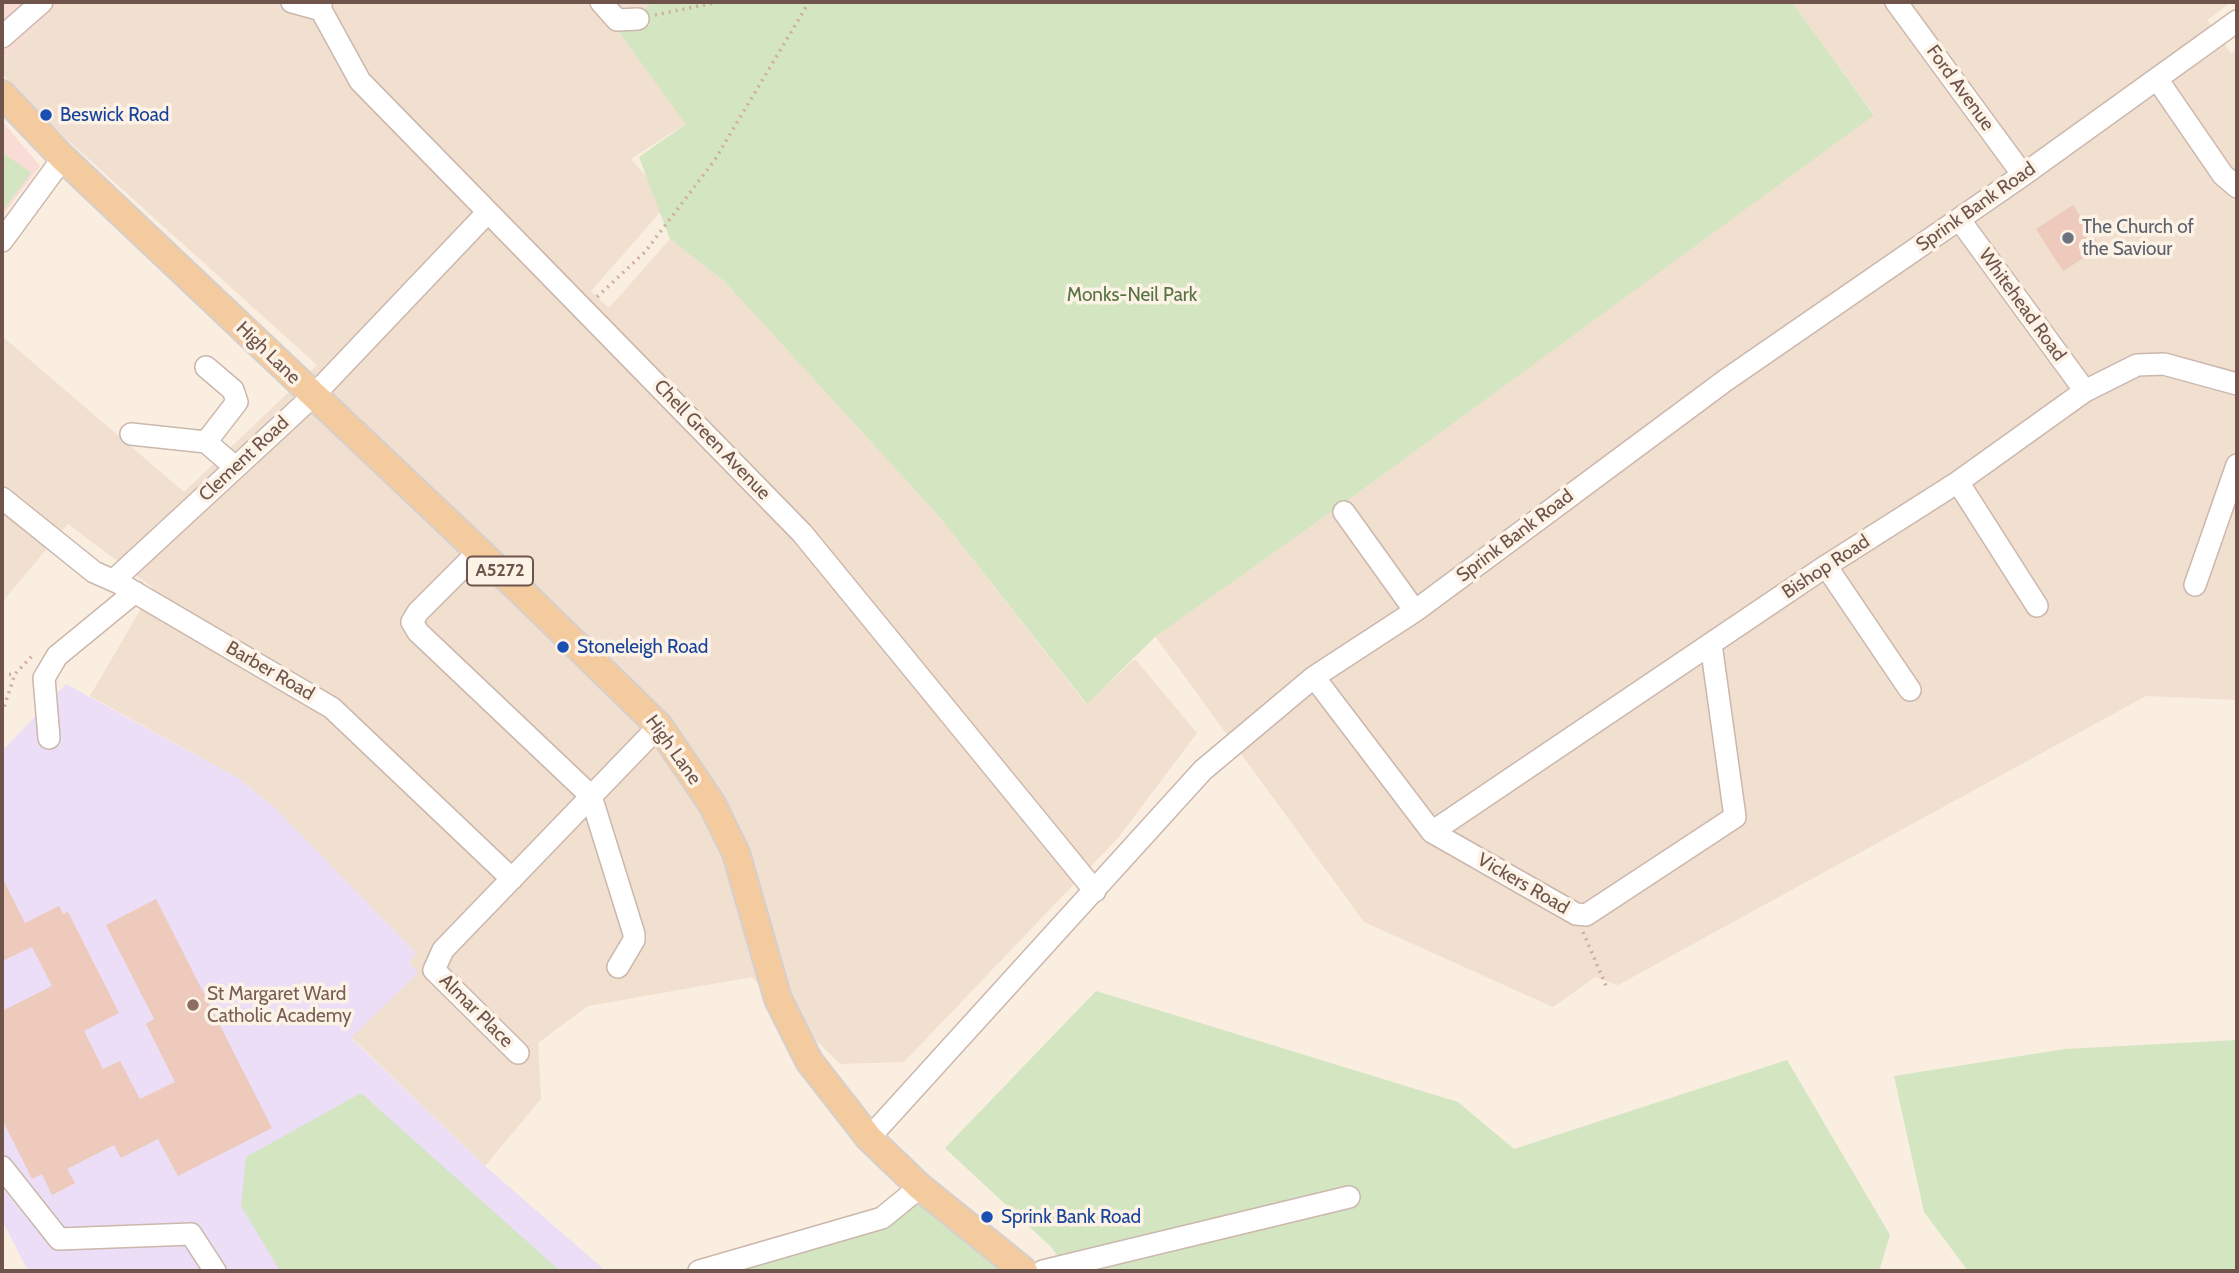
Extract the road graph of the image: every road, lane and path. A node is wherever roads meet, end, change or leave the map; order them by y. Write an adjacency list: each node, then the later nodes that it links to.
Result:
1 (42, 2): 10 (street)
2 (292, 2): 7 (street)
3 (601, 2): 8 (street)
4 (718, 2): 8 (path)
5 (809, 2): 19 (path)
6 (1896, 2): 14 (street, Ford Avenue)
7 (321, 6): 16 (street, Chell Green Avenue)
8 (638, 19)
9 (2237, 21): 11 (street, Sprink Bank Road)
10 (2, 37)
11 (2157, 79): 14 (street, Sprink Bank Road); 15 (street)
12 (2, 94): 13 (main road, High Lane / A5272)
13 (63, 158): 18 (street); 23 (main road, High Lane / A5272)
14 (2023, 175): 17 (street, Sprink Bank Road)
15 (2237, 187)
16 (487, 213): 19 (street, Chell Green Avenue); 23 (street, Clement Road)
17 (1959, 219): 22 (street, Whitehead Road); 37 (street, Sprink Bank Road)
18 (2, 241)
19 (584, 309): 48 (street, Chell Green Avenue)
20 (206, 367): 25 (street)
21 (2237, 384): 22 (street, Bishop Road)
22 (2085, 391): 28 (street, Bishop Road)
23 (313, 396): 27 (street, Clement Road); 31 (main road, High Lane / A5272)
24 (131, 434): 25 (street)
25 (205, 442): 27 (street)
26 (2237, 465): 34 (street)
27 (235, 467): 33 (street, Clement Road)
28 (1958, 482): 32 (street, Bishop Road); 36 (street)
29 (2, 498): 33 (street, Barber Road)
30 (1344, 512): 37 (street)
31 (479, 551): 43 (main road, High Lane / A5272); 45 (street)
32 (1826, 566): 38 (street, Bishop Road); 42 (street)
33 (114, 580): 35 (street, Barber Road)
34 (2195, 585)
35 (135, 592): 44 (street); 47 (street, Barber Road)
36 (2037, 606)
37 (1415, 611): 41 (street, Sprink Bank Road)
38 (1711, 644): 46 (street, Bishop Road); 49 (street, Vickers Road)
39 (2, 674): 40 (path)
40 (15, 674)
41 (1314, 677): 46 (street, Vickers Road); 48 (street, Sprink Bank Road)
42 (1910, 690)
43 (659, 726): 45 (street); 53 (main road, High Lane / A5272)
44 (49, 738)
45 (591, 796): 47 (street); 50 (street)
46 (1432, 832): 49 (street, Vickers Road)
47 (512, 879): 52 (street, Almar Place)
48 (1095, 891): 53 (street, Sprink Bank Road)
49 (1576, 914): 51 (path)
50 (618, 967)
51 (1606, 988)
52 (517, 1052)
53 (869, 1138): 55 (main road, High Lane / A5272)
54 (2, 1167): 57 (street)
55 (920, 1187): 58 (street); 59 (main road, High Lane / A5272)
56 (1349, 1197): 60 (street)
57 (215, 1271)
58 (699, 1271)
59 (1024, 1271)
60 (1043, 1271)

